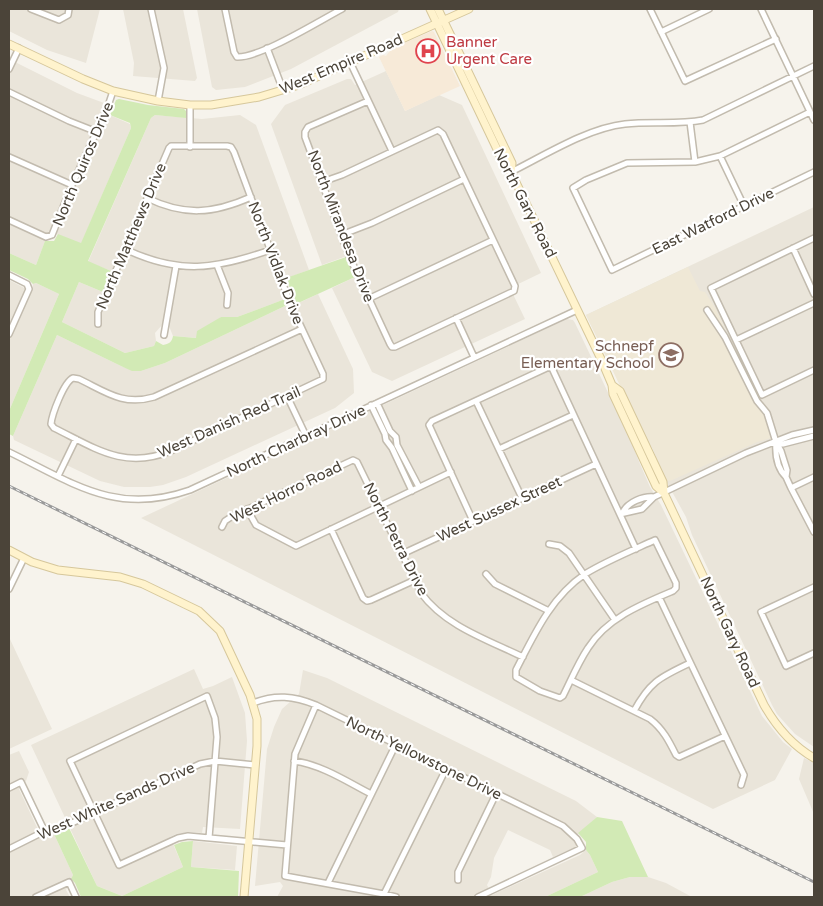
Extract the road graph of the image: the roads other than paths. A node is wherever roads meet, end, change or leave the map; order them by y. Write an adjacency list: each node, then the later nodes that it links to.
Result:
1 (31, 9): 2 (street)
2 (69, 9)
3 (151, 9): 27 (street)
4 (225, 9): 18 (street)
5 (342, 9): 18 (street)
6 (430, 9): 13 (main road)
7 (438, 9): 13 (main road, North Gary Road)
8 (458, 9): 13 (main road)
9 (469, 9): 13 (main road)
10 (650, 9): 14 (street)
11 (709, 9): 14 (street)
12 (761, 9): 15 (street)
13 (440, 20): 19 (main road, West Empire Road); 38 (main road, North Gary Road); 38 (main road, North Gary Road)
14 (661, 32): 15 (street)
15 (776, 39): 22 (street)
16 (9, 44): 17 (main road, West Empire Road)
17 (19, 48): 21 (street); 24 (main road, West Empire Road)
18 (267, 48): 23 (street)
19 (350, 62): 23 (main road, West Empire Road); 26 (street)
20 (814, 66): 22 (street)
21 (9, 69)
22 (793, 76): 29 (street); 31 (street)
23 (283, 90): 28 (main road, West Empire Road)
24 (113, 91): 27 (main road, West Empire Road); 32 (street, North Quiros Drive)
25 (9, 92): 32 (street)
26 (368, 101): 34 (street); 41 (street, North Mirandesa Drive)
27 (158, 102): 28 (main road, West Empire Road)
28 (190, 105): 33 (street)
29 (810, 112): 30 (street); 35 (street)
30 (814, 120)
31 (690, 122): 37 (street); 38 (street)
32 (97, 132): 42 (street, North Quiros Drive)
33 (190, 147): 43 (street, North Vidlak Drive); 44 (street, North Matthews Drive)
34 (392, 151): 40 (street); 41 (street)
35 (720, 156): 37 (street); 45 (street)
36 (9, 157): 42 (street)
37 (695, 162): 45 (street, East Watford Drive)
38 (511, 172): 60 (main road, North Gary Road)
39 (814, 172): 45 (street, East Watford Drive)
40 (464, 179): 47 (street); 49 (street)
41 (322, 182): 47 (street, North Mirandesa Drive)
42 (72, 185): 46 (street, North Quiros Drive)
43 (251, 197): 44 (street); 52 (street, North Vidlak Drive)
44 (147, 198): 51 (street, North Matthews Drive)
45 (744, 206)
46 (9, 220)
47 (341, 234): 57 (street, North Mirandesa Drive)
48 (814, 238): 50 (street)
49 (493, 240): 57 (street); 62 (street)
50 (793, 248): 56 (street); 67 (street)
51 (125, 249): 53 (street); 63 (street, North Matthews Drive)
52 (270, 250): 54 (street); 64 (street, North Vidlak Drive)
53 (176, 266): 54 (street); 66 (street)
54 (217, 266): 59 (street)
55 (9, 275): 65 (street)
56 (814, 294)
57 (368, 299): 62 (street, North Mirandesa Drive)
58 (814, 303): 67 (street)
59 (228, 305)
60 (577, 310): 68 (street, North Charbray Drive); 92 (main road, North Gary Road)
61 (708, 310): 80 (street)
62 (456, 318): 68 (street)
63 (98, 324)
64 (302, 329): 70 (street, North Vidlak Drive); 78 (street, West Danish Red Trail)
65 (9, 334)
66 (164, 335)
67 (736, 340): 69 (street)
68 (474, 357): 73 (street, North Charbray Drive)
69 (814, 370)
70 (323, 379): 71 (street, West Danish Red Trail)
71 (287, 396): 76 (street); 78 (street, West Danish Red Trail)
72 (476, 401): 74 (street); 82 (street); 86 (street)
73 (374, 404): 76 (street, North Charbray Drive); 79 (street); 81 (street)
74 (573, 415): 82 (street); 85 (street)
75 (814, 430): 80 (street)
76 (306, 436): 87 (street, North Charbray Drive)
77 (814, 436): 80 (street)
78 (76, 439): 87 (street)
79 (397, 441): 81 (street); 89 (street)
80 (776, 442): 90 (street); 92 (street)
81 (390, 446): 91 (street)
82 (499, 449): 94 (street)
83 (9, 452): 87 (street, North Charbray Drive)
84 (353, 460): 96 (street, North Petra Drive); 97 (street, West Horro Road)
85 (596, 464): 94 (street, West Sussex Street); 99 (street)
86 (451, 472): 89 (street); 100 (street)
87 (58, 476)
88 (814, 477): 90 (street)
89 (418, 487): 91 (street)
90 (791, 488): 103 (street)
91 (412, 491): 96 (street)
92 (664, 493): 93 (street); 126 (main road, North Gary Road)
93 (654, 497): 95 (street); 98 (street)
94 (522, 498): 100 (street, West Sussex Street)
95 (634, 502): 98 (street); 99 (street)
96 (379, 506): 102 (street); 107 (street, North Petra Drive)
97 (246, 509): 101 (street, West Horro Road); 102 (street)
98 (638, 510): 99 (street)
99 (621, 513): 105 (street)
100 (474, 521): 107 (street, West Sussex Street)
101 (222, 527)
102 (331, 529): 111 (street)
103 (814, 532)
104 (549, 544): 110 (street)
105 (636, 549): 110 (street); 114 (street)
106 (9, 550): 108 (main road)
107 (402, 554): 111 (street, North Petra Drive)
108 (24, 558): 113 (street); 121 (main road)
109 (486, 574): 115 (street)
110 (585, 574): 115 (street); 116 (street)
111 (415, 580): 118 (street, North Petra Drive)
112 (814, 587): 117 (street)
113 (9, 588)
114 (659, 597): 116 (street); 119 (street)
115 (549, 611): 118 (street)
116 (615, 620): 120 (street)
117 (814, 653)
118 (523, 657): 120 (street)
119 (690, 663): 123 (street); 124 (street)
120 (571, 680): 123 (street)
121 (253, 702): 122 (street, North Yellowstone Drive); 129 (main road)
122 (316, 705): 125 (street, North Yellowstone Drive); 128 (street)
123 (634, 711): 124 (street)
124 (725, 736): 131 (street)
125 (396, 744): 130 (street, North Yellowstone Drive); 133 (street)
126 (814, 758)
127 (216, 760): 129 (street, West White Sands Drive); 135 (street, West White Sands Drive); 135 (street); 137 (street)
128 (294, 761): 133 (street); 139 (street)
129 (255, 765): 138 (main road)
130 (446, 770): 134 (street, North Yellowstone Drive); 143 (street)
131 (741, 785)
132 (9, 788): 136 (street)
133 (371, 794): 142 (street)
134 (496, 794): 141 (street); 148 (street, North Yellowstone Drive)
135 (95, 812): 136 (street, West White Sands Drive); 137 (street)
136 (45, 832): 140 (street, West White Sands Drive)
137 (209, 838): 138 (street)
138 (249, 842): 139 (street); 146 (main road)
139 (287, 845): 142 (street)
140 (9, 848)
141 (458, 880)
142 (328, 883): 143 (street)
143 (384, 894): 147 (street)
144 (36, 897): 145 (street)
145 (76, 897)
146 (244, 897)
147 (396, 897)
148 (478, 897)

